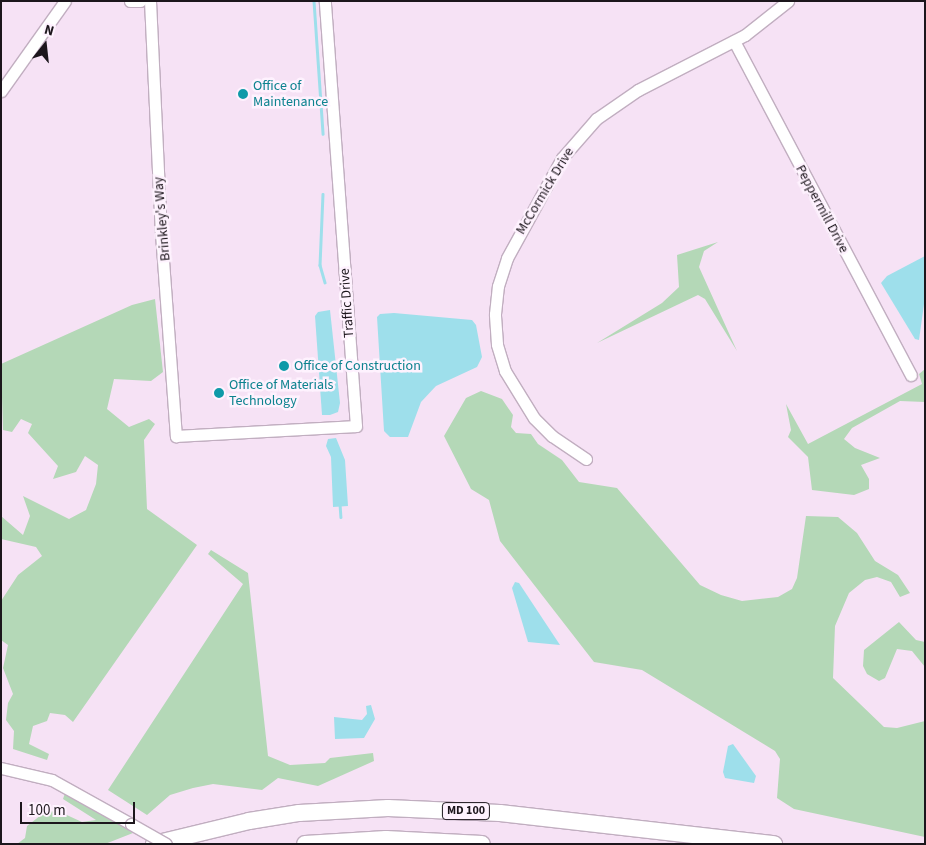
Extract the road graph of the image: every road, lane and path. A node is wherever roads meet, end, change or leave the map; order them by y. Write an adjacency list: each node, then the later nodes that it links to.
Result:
1 (66, 1): 8 (street)
2 (130, 1): 3 (street)
3 (140, 1)
4 (150, 1): 10 (street, Brinkley's Way)
5 (325, 1): 10 (street, Traffic Drive)
6 (788, 1): 7 (street, McCormick Drive)
7 (734, 41): 9 (street, Peppermill Drive); 11 (street, McCormick Drive)
8 (1, 91)
9 (911, 375)
10 (176, 436)
11 (586, 459)
12 (1, 768): 14 (street, bridge)
13 (154, 844): 17 (highway, MD 100)
14 (166, 844)
15 (305, 844): 16 (highway, MD 100)
16 (482, 844)
17 (774, 844)

